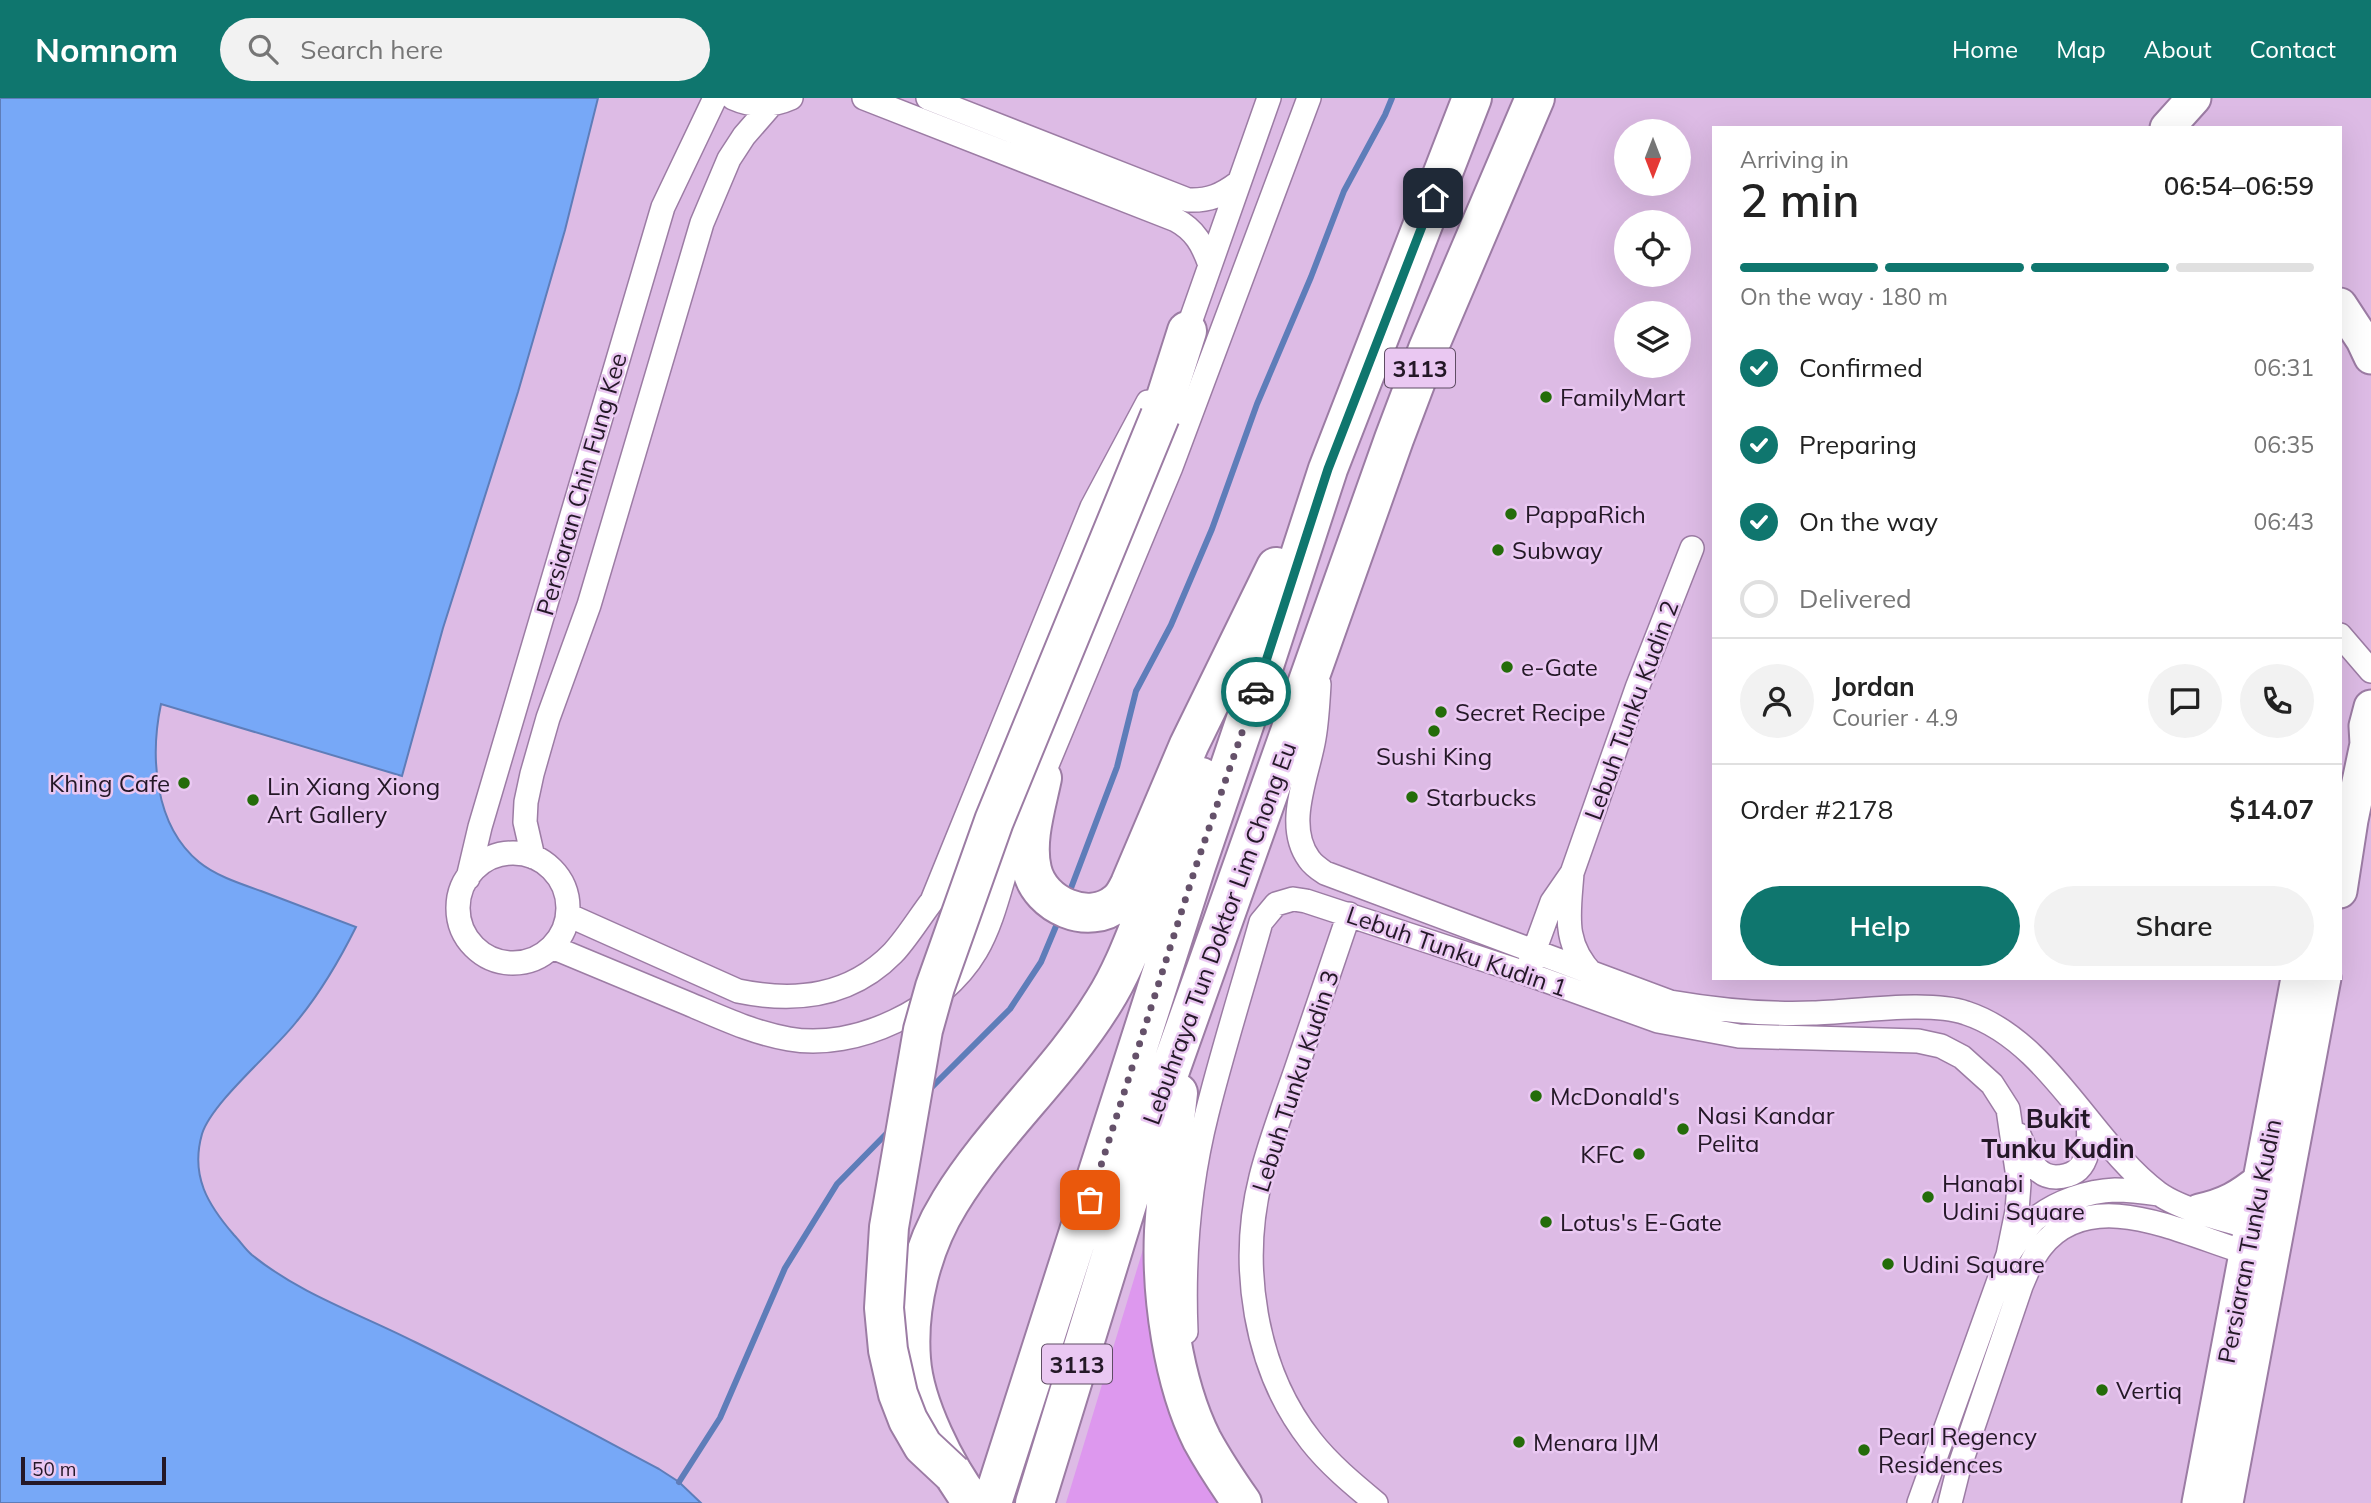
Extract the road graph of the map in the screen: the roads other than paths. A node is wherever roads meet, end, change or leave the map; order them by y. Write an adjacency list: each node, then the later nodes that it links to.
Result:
1 (715, 98): 28 (street, Persiaran Chin Fung Kee)
2 (733, 98): 10 (street, Persiaran Chin Fung Kee)
3 (864, 98): 13 (street)
4 (928, 98): 12 (street)
5 (1269, 98): 12 (street)
6 (1309, 98): 24 (street)
7 (1472, 98): 17 (highway, Lebuhraya Tun Doktor Lim Chong Eu / 3113)
8 (1535, 98): 21 (highway, Lebuhraya Tun Doktor Lim Chong Eu / 3113)
9 (2194, 98): 11 (street)
10 (781, 101): 26 (street, Persiaran Chin Fung Kee)
11 (2169, 126)
12 (1238, 183): 13 (street)
13 (1210, 265): 15 (street)
14 (2342, 308): 16 (street)
15 (1187, 331): 31 (street); 50 (highway, bridge)
16 (2371, 357)
17 (1328, 469): 18 (highway); 51 (highway, Lebuhraya Tun Doktor Lim Chong Eu / 3113)
18 (1295, 528): 24 (highway); 50 (highway)
19 (1692, 548): 27 (street, Lebuh Tunku Kudin 2)
20 (2342, 637): 22 (street)
21 (1322, 646): 36 (street, Lebuh Tunku Kudin 1); 41 (highway, Lebuhraya Tun Doktor Lim Chong Eu / 3113)
22 (2371, 671)
23 (2369, 716): 25 (street)
24 (1042, 778): 34 (street)
25 (2352, 826): 29 (street); 30 (street)
26 (533, 857): 28 (street); 33 (street)
27 (1572, 873): 36 (street, Lebuh Tunku Kudin 2); 38 (street, Lebuh Tunku Kudin 2)
28 (468, 877): 35 (street)
29 (2342, 880)
30 (2342, 894)
31 (932, 901): 33 (street); 34 (street)
32 (1349, 914): 37 (street, Lebuh Tunku Kudin 1); 49 (street, Lebuh Tunku Kudin 1); 54 (street, Lebuh Tunku Kudin 3)
33 (568, 915): 35 (street)
34 (989, 921): 35 (street)
35 (552, 947)
36 (1534, 951): 37 (street, Lebuh Tunku Kudin 2); 38 (street, Lebuh Tunku Kudin 1)
37 (1525, 973): 42 (street, Lebuh Tunku Kudin 1)
38 (1593, 975): 43 (street, Lebuh Tunku Kudin 1)
39 (2298, 980): 44 (street, Persiaran Tunku Kudin)
40 (2324, 980): 47 (street, Persiaran Tunku Kudin)
41 (1184, 1028): 49 (highway); 52 (highway, Lebuhraya Tun Doktor Lim Chong Eu / 3113)
42 (2008, 1109): 43 (street); 48 (street, Lebuh Tunku Kudin 1)
43 (2088, 1120): 45 (street, Lebuh Tunku Kudin 1)
44 (2261, 1180): 46 (street); 47 (street, Persiaran Tunku Kudin)
45 (2159, 1194): 46 (street, Lebuh Tunku Kudin 1); 48 (street)
46 (2199, 1211): 47 (street, Lebuh Tunku Kudin 1)
47 (2262, 1243): 56 (street); 57 (street, Persiaran Tunku Kudin); 58 (street, Persiaran Tunku Kudin)
48 (2008, 1255): 55 (street)
49 (1201, 1438): 53 (highway)
50 (963, 1488)
51 (992, 1503)
52 (1035, 1503)
53 (1242, 1503)
54 (1376, 1503)
55 (1919, 1503)
56 (1950, 1503)
57 (2199, 1503)
58 (2226, 1503)

